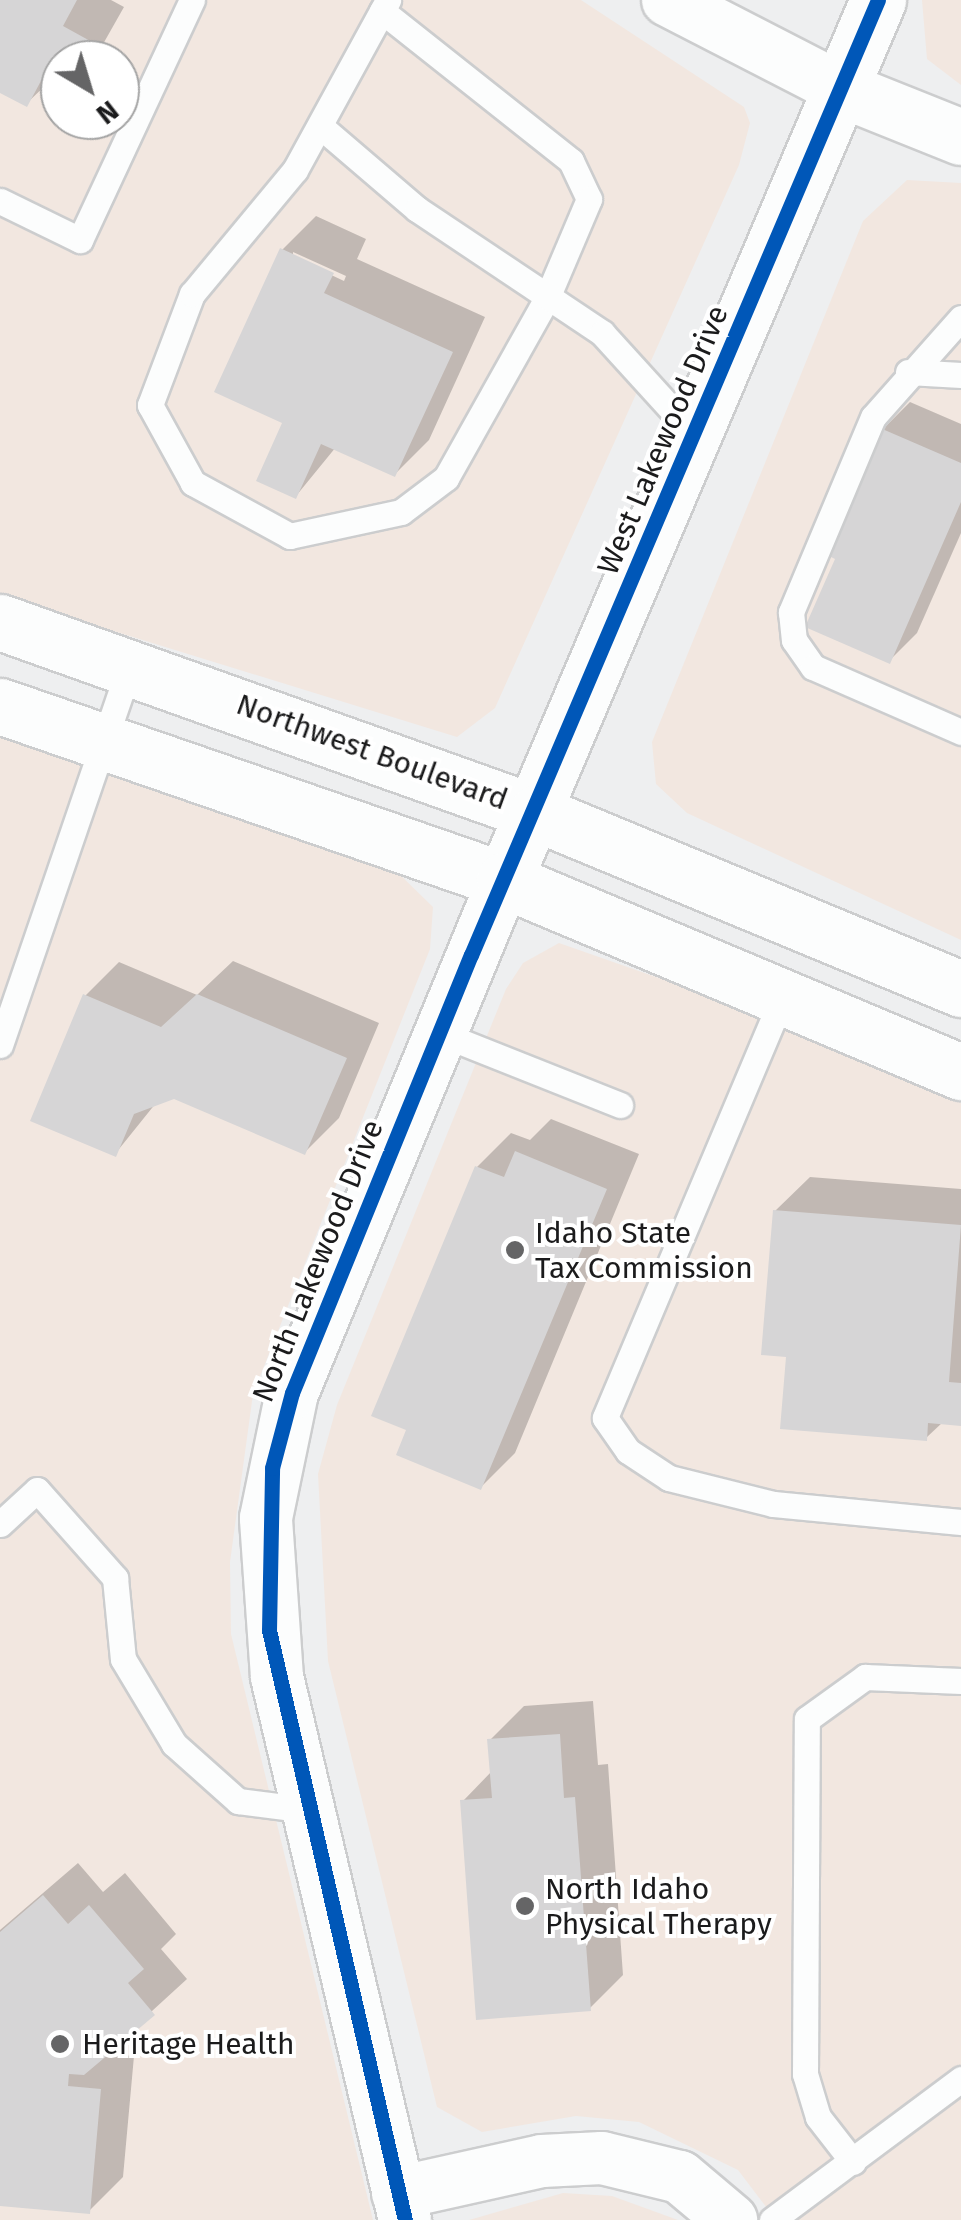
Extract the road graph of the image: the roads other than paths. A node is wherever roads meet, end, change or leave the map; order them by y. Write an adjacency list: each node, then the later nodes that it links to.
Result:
1 (192, 0): 8 (lane)
2 (668, 0): 5 (street)
3 (878, 0): 5 (main road)
4 (385, 6): 6 (lane); 9 (lane)
5 (840, 89): 7 (main road); 13 (main road, West Lakewood Drive)
6 (320, 126): 9 (lane); 9 (lane)
7 (961, 137)
8 (0, 201)
9 (547, 298): 13 (lane)
10 (961, 318): 11 (lane)
11 (908, 372): 12 (lane); 17 (lane)
12 (961, 376)
13 (694, 434): 19 (main road, West Lakewood Drive)
14 (0, 622): 15 (main road, Northwest Boulevard)
15 (130, 663): 18 (lane); 19 (main road, Northwest Boulevard)
16 (0, 706): 18 (main road)
17 (961, 732)
18 (105, 742): 20 (main road); 24 (lane)
19 (536, 813): 20 (main road, North Lakewood Drive); 21 (main road, Northwest Boulevard)
20 (504, 880): 22 (main road); 23 (street, North Lakewood Drive)
21 (961, 989)
22 (783, 996): 25 (main road); 27 (lane)
23 (439, 1033): 26 (lane); 30 (street, North Lakewood Drive)
24 (0, 1045)
25 (961, 1072)
26 (620, 1105)
27 (961, 1522)
28 (0, 1524): 30 (lane)
29 (961, 1680): 32 (lane)
30 (308, 1810): 33 (street, North Lakewood Drive)
31 (961, 2080): 32 (lane)
32 (852, 2162): 35 (lane)
33 (402, 2206): 34 (street)
34 (731, 2220)
35 (772, 2220)

